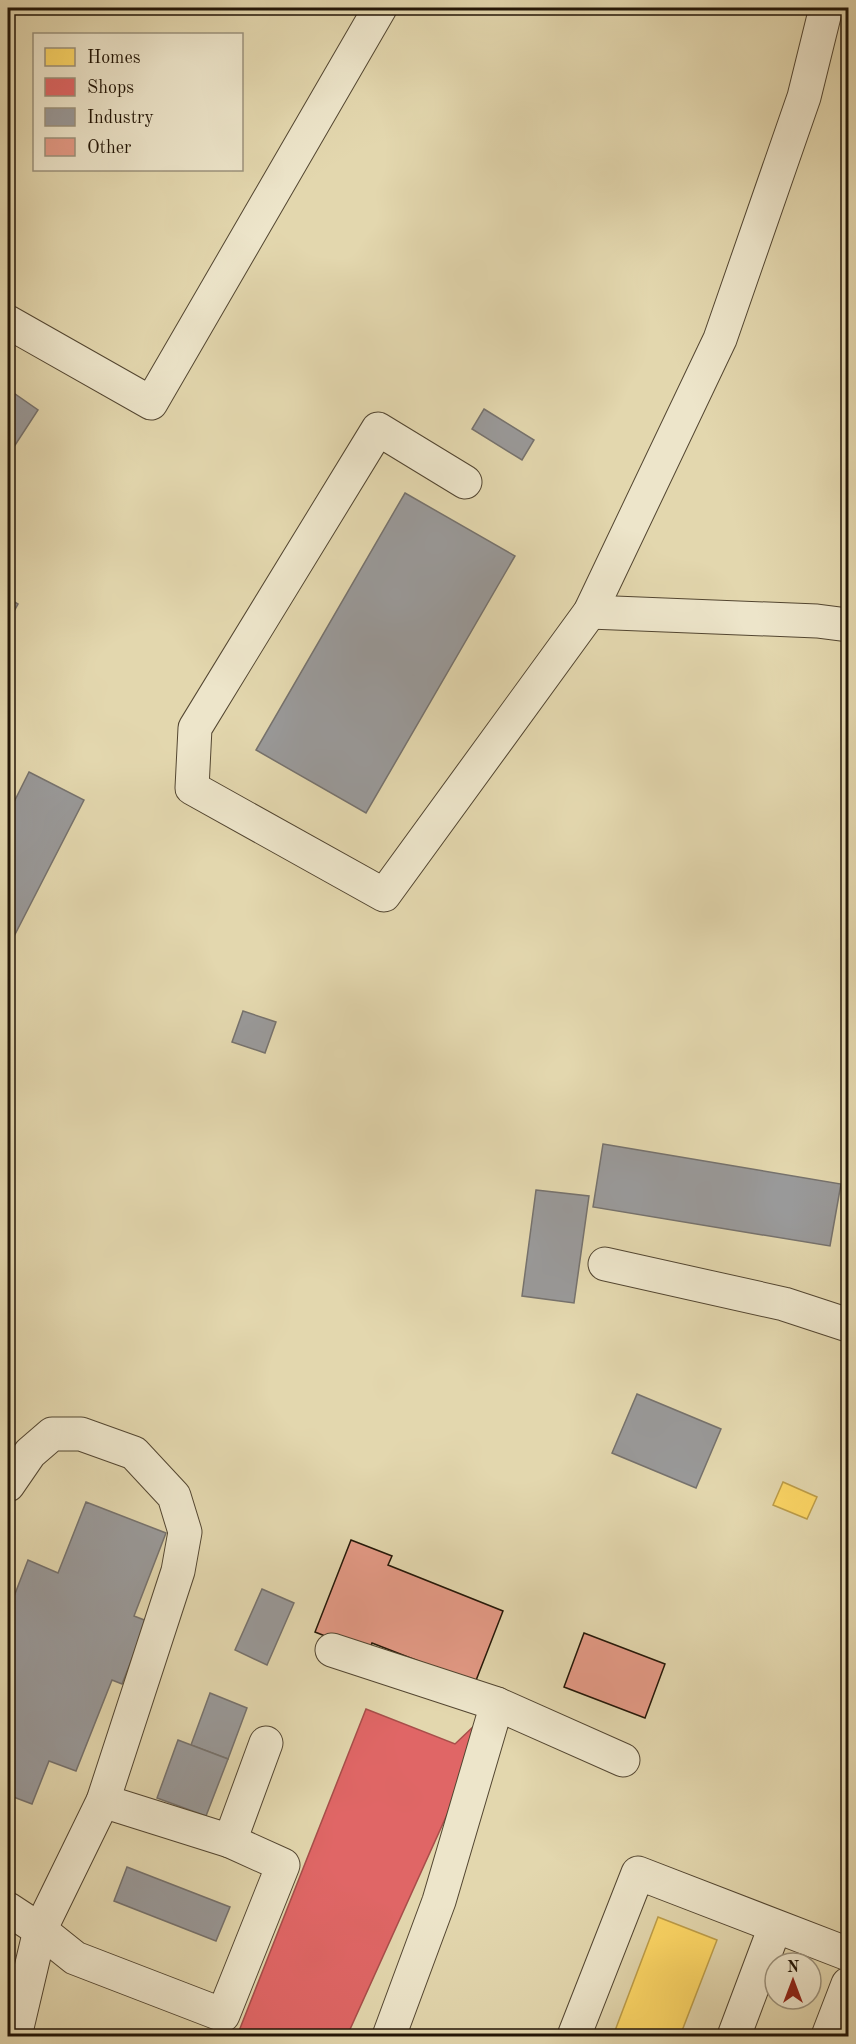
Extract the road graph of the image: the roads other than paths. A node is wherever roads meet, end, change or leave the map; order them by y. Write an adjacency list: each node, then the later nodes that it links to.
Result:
1 (380, 8): 3 (street)
2 (826, 8): 5 (street)
3 (8, 322)
4 (465, 482): 5 (street)
5 (590, 612): 6 (street)
6 (849, 625)
7 (605, 1264): 8 (street)
8 (849, 1324)
9 (8, 1485): 14 (street)
10 (332, 1650): 11 (street)
11 (497, 1704): 13 (street); 22 (street)
12 (266, 1743): 15 (street)
13 (623, 1760)
14 (103, 1801): 15 (street); 18 (street)
15 (230, 1841): 18 (street)
16 (8, 1909): 18 (street)
17 (775, 1927): 19 (street); 23 (street); 24 (street)
18 (40, 1930): 21 (street)
19 (849, 1954)
20 (849, 1984): 25 (street)
21 (15, 2037)
22 (389, 2037)
23 (574, 2037)
24 (734, 2037)
25 (828, 2037)

